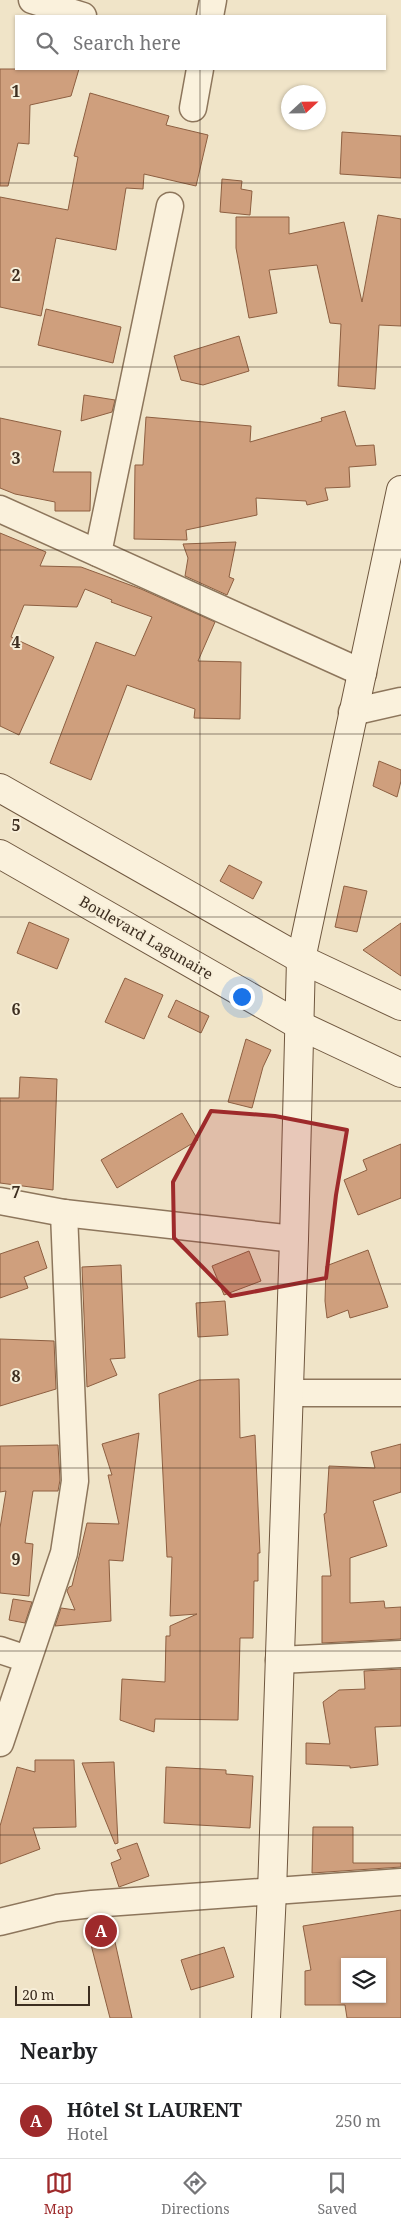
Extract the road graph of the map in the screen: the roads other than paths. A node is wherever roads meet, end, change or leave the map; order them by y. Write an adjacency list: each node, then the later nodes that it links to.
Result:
1 (32, 0): 3 (street)
2 (213, 0): 4 (street)
3 (80, 15)
4 (210, 15)
5 (200, 70): 6 (street)
6 (193, 108)
7 (170, 206): 10 (street)
8 (401, 490): 11 (main road)
9 (0, 509): 10 (street)
10 (98, 553): 11 (street)
11 (363, 673): 13 (main road)
12 (401, 701): 13 (street)
13 (352, 712): 16 (main road)
14 (0, 788): 16 (main road)
15 (0, 854): 18 (main road, Boulevard Lagunaire)
16 (301, 958): 17 (main road); 18 (main road)
17 (401, 1006)
18 (299, 1025): 19 (main road, Boulevard Lagunaire); 22 (main road)
19 (401, 1073)
20 (0, 1201): 21 (street)
21 (64, 1213): 22 (street); 27 (street)
22 (294, 1239): 23 (main road)
23 (289, 1393): 24 (street); 28 (main road)
24 (401, 1394)
25 (0, 1650): 27 (street)
26 (401, 1654): 28 (street)
27 (27, 1659): 29 (street)
28 (279, 1660): 31 (main road)
29 (0, 1743)
30 (401, 1882): 31 (street)
31 (272, 1892): 32 (street); 33 (main road)
32 (0, 1922)
33 (266, 2018)

